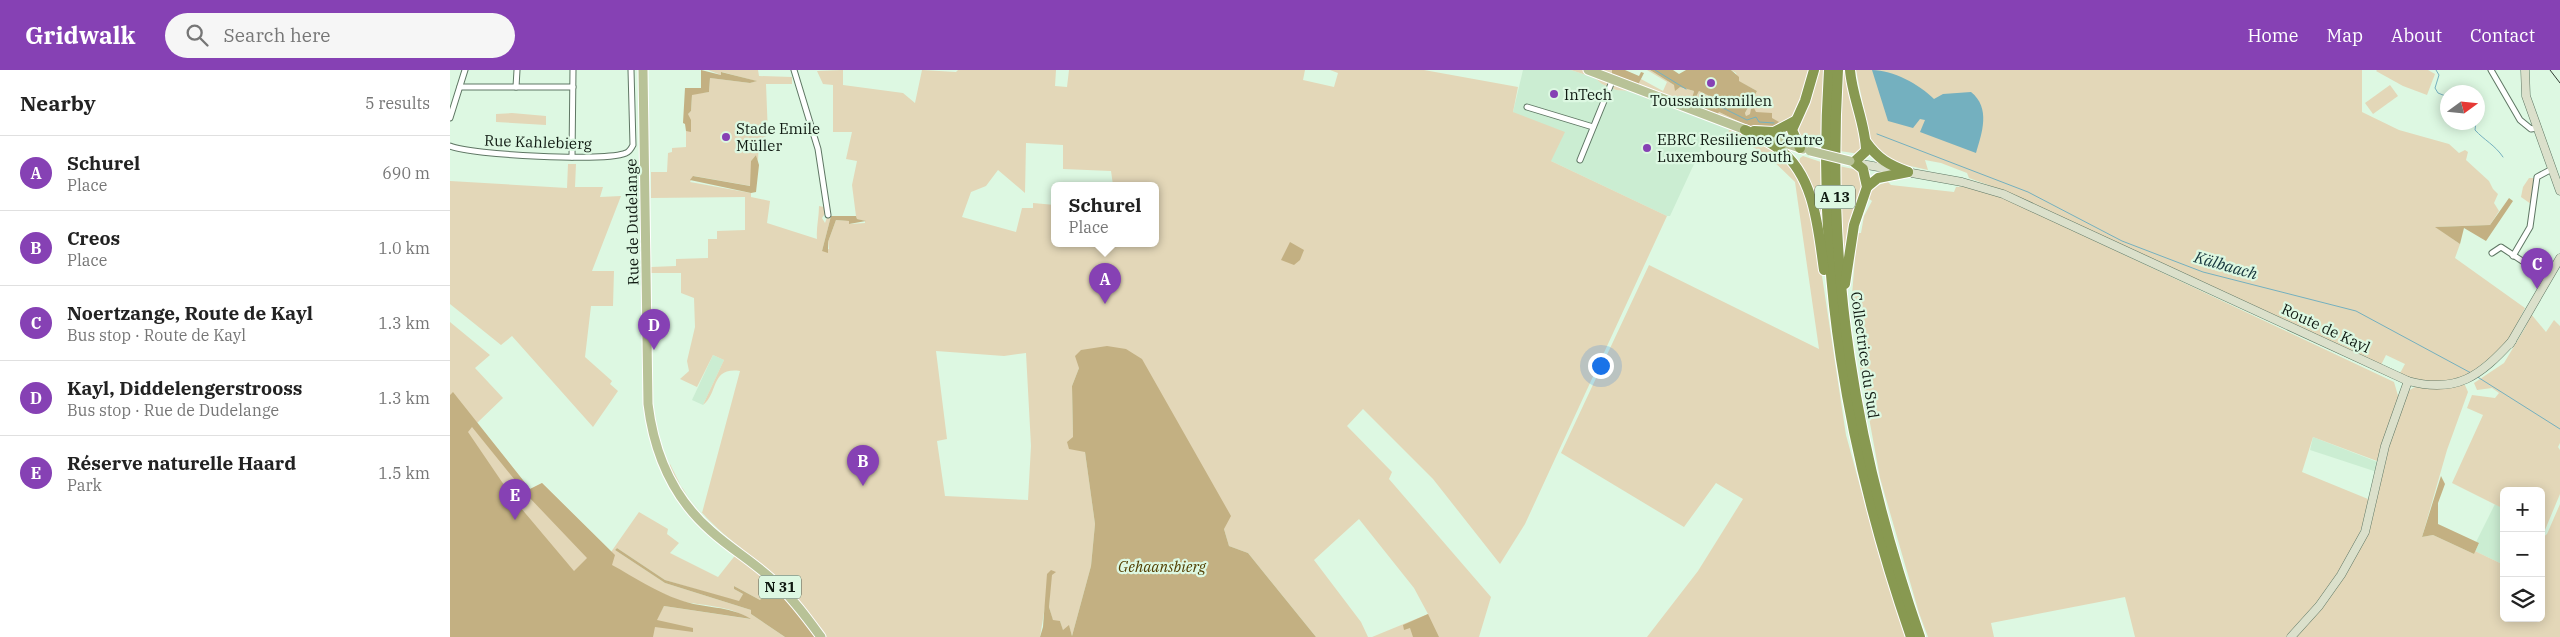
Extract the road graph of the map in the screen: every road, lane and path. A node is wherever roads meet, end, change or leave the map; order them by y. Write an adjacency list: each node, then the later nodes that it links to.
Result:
1 (465, 70): 16 (street)
2 (517, 70): 17 (street)
3 (573, 70): 15 (street)
4 (631, 70): 22 (street, Rue de Dudelange)
5 (643, 70): 20 (main road, Rue de Dudelange / N 31)
6 (794, 70): 38 (street)
7 (1588, 70): 14 (main road)
8 (1814, 70): 21 (highway)
9 (1829, 70): 43 (highway, Collectrice du Sud / A 13)
10 (1838, 70): 43 (highway, Collectrice du Sud / A 13)
11 (1850, 70): 26 (highway)
12 (2491, 70): 24 (street)
13 (2526, 70): 24 (main road)
14 (1613, 79): 23 (street); 25 (main road)
15 (573, 86): 17 (street); 30 (street)
16 (460, 87): 17 (street); 19 (street)
17 (516, 87)
18 (1528, 106): 23 (street)
19 (450, 118)
20 (644, 121): 22 (street); 45 (main road, Rue de Dudelange / N 31)
21 (1795, 121): 25 (highway); 28 (highway)
22 (633, 122): 29 (street, Rue de Dudelange)
23 (1594, 127): 31 (street)
24 (2537, 128): 34 (main road)
25 (1745, 130): 28 (main road); 33 (highway, A 13)
26 (1866, 142): 32 (highway); 35 (highway)
27 (450, 146): 30 (street, Rue Kahlebierg)
28 (1805, 150): 32 (main road, bridge); 33 (highway)
29 (626, 153): 30 (street, Rue Kahlebierg)
30 (572, 157)
31 (1580, 160)
32 (1852, 162): 35 (main road, Route de Kayl); 36 (highway, A 13)
33 (1796, 165): 43 (highway, A 13)
34 (2552, 169): 37 (main road); 40 (street)
35 (1908, 172): 36 (highway, A 13); 44 (main road, Route de Kayl)
36 (1867, 187): 43 (highway, A 13)
37 (2560, 191)
38 (828, 215)
39 (2492, 253): 40 (street)
40 (2513, 256): 42 (street)
41 (2560, 258): 42 (main road, Route de Kayl)
42 (2548, 278): 44 (main road, Route de Kayl)
43 (1839, 321): 46 (highway, Collectrice du Sud / A 13); 47 (highway, Collectrice du Sud / A 13)
44 (2408, 381): 48 (main road)
45 (821, 637)
46 (1911, 637)
47 (1920, 637)
48 (2291, 637)

